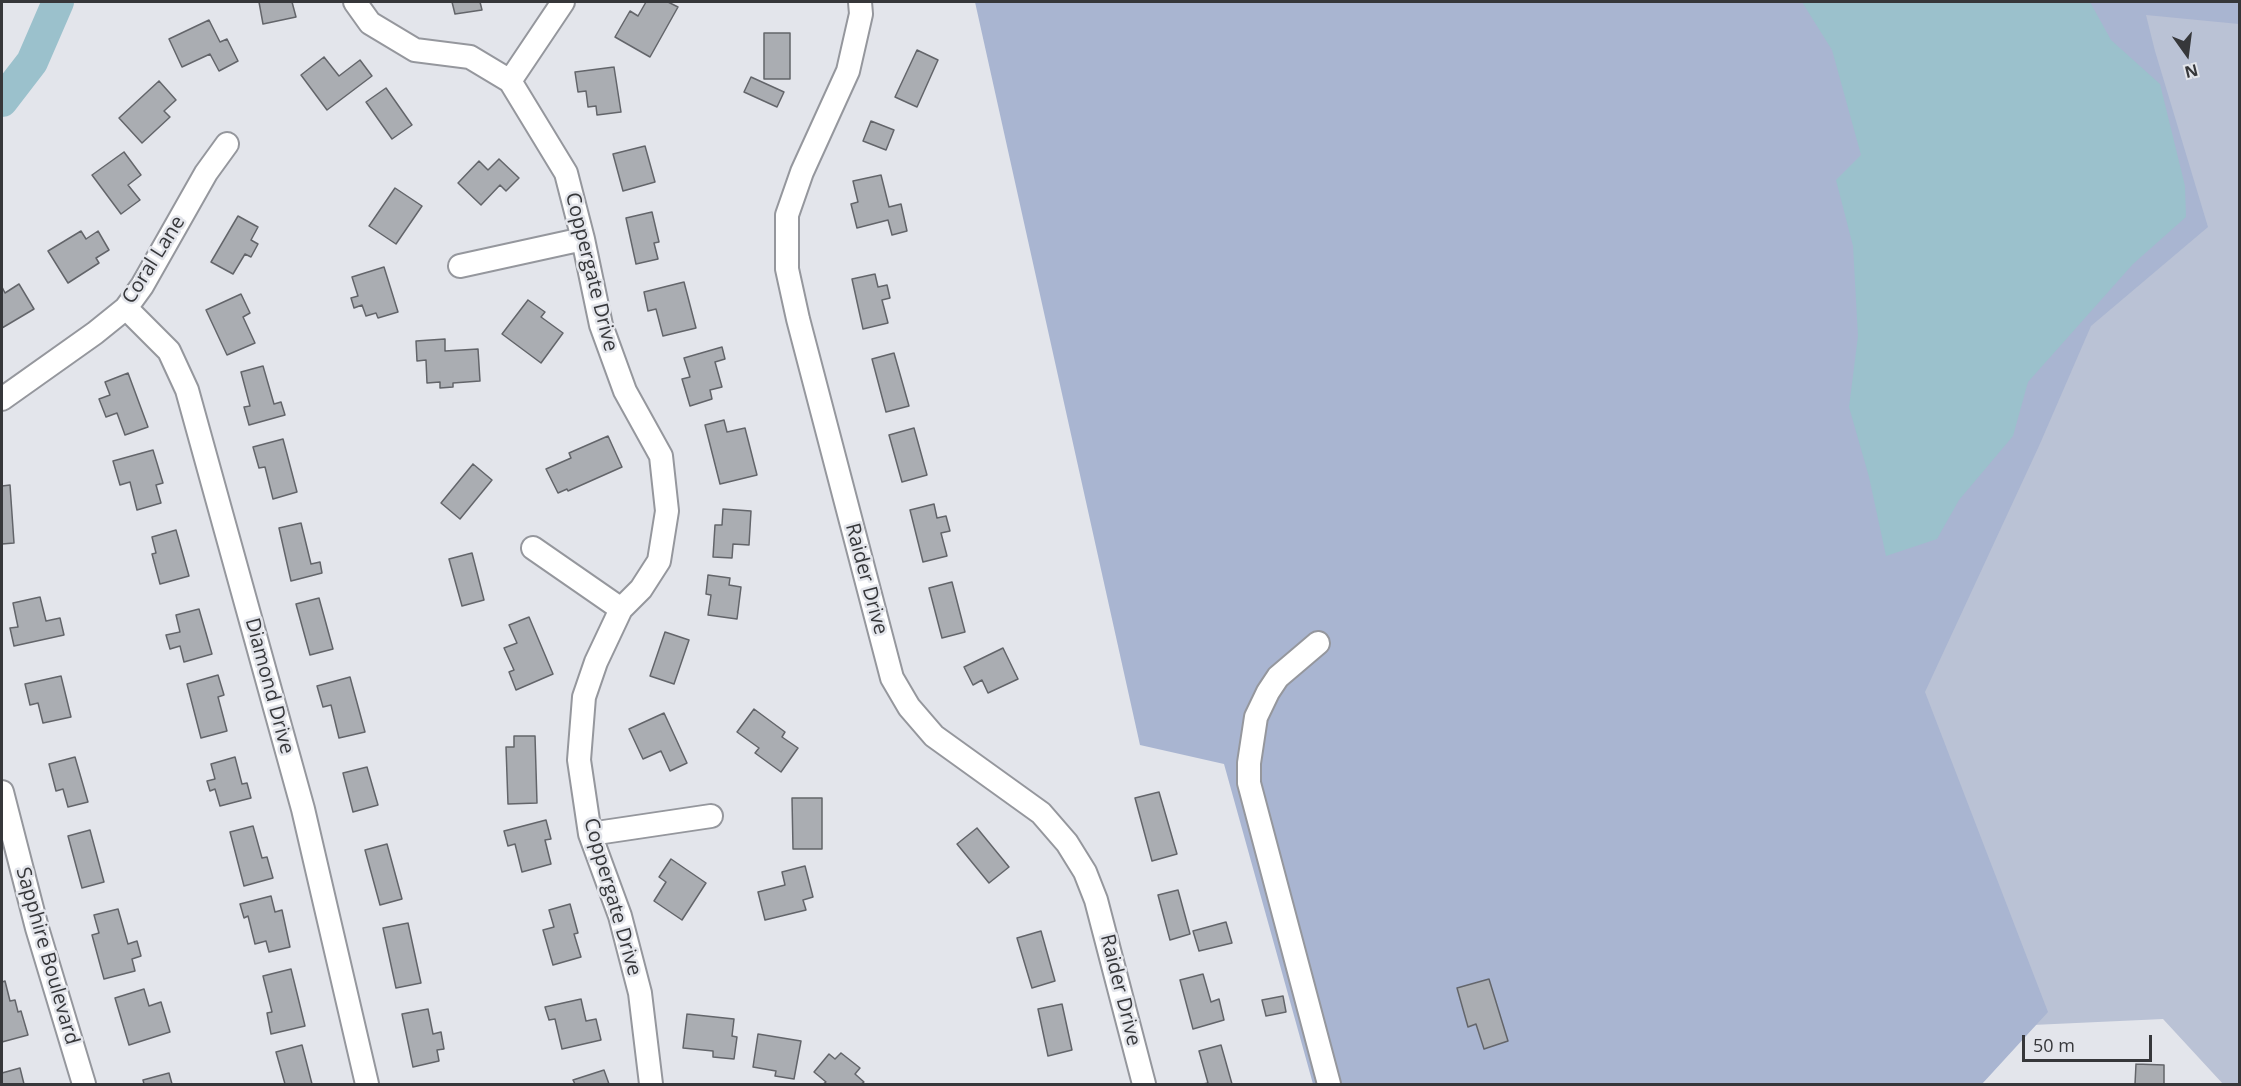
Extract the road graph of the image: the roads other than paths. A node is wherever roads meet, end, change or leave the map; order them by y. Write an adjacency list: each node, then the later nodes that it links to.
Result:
1 (355, 2): 4 (street, Coppergate Drive)
2 (563, 2): 4 (street)
3 (860, 2): 19 (street, Raider Drive)
4 (510, 81): 6 (street, Coppergate Drive)
5 (227, 144): 8 (street, Coral Lane)
6 (583, 239): 7 (street); 11 (street, Coppergate Drive)
7 (460, 266)
8 (126, 308): 9 (street, Coral Lane); 17 (street, Diamond Drive)
9 (2, 399)
10 (533, 548): 11 (street)
11 (621, 609): 15 (street, Coppergate Drive)
12 (1318, 643): 20 (street)
13 (2, 792): 16 (street, Sapphire Boulevard)
14 (711, 816): 15 (street)
15 (590, 834): 18 (street, Coppergate Drive)
16 (84, 1084)
17 (367, 1084)
18 (651, 1084)
19 (1144, 1084)
20 (1329, 1084)

